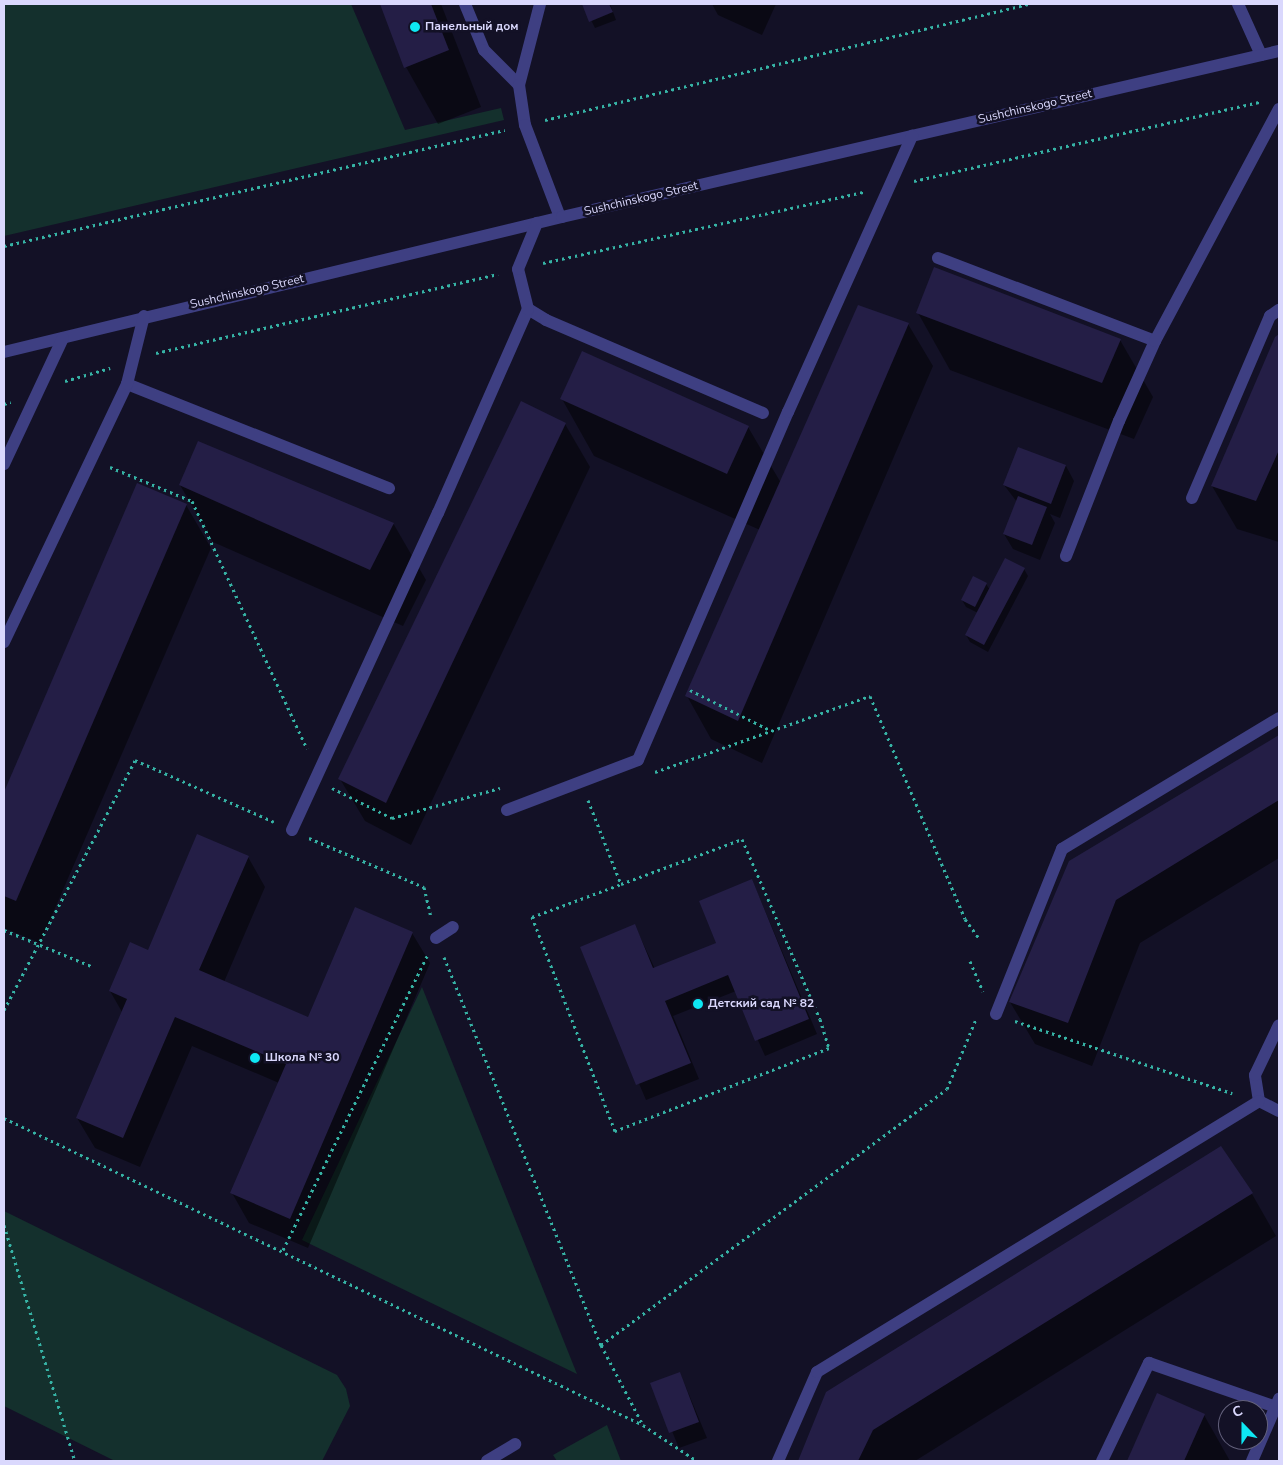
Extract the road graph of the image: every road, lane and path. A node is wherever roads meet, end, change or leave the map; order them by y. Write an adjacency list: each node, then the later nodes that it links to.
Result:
1 (465, 4): 6 (street)
2 (540, 4): 6 (street)
3 (1238, 4): 5 (street)
4 (1279, 51): 5 (street, Sushchinskogo Street)
5 (1261, 55): 9 (street, Sushchinskogo Street)
6 (519, 85): 11 (street)
7 (1270, 100): 10 (path)
8 (1279, 109): 19 (street)
9 (912, 136): 10 (street); 11 (street, Sushchinskogo Street)
10 (891, 186): 14 (path); 31 (street)
11 (560, 217): 12 (street, Sushchinskogo Street)
12 (538, 223): 14 (street); 17 (street, Sushchinskogo Street)
13 (938, 258): 19 (street)
14 (518, 269): 15 (street); 21 (path)
15 (528, 309): 24 (street); 35 (street)
16 (1279, 310): 28 (street)
17 (144, 316): 18 (street, Sushchinskogo Street); 21 (street)
18 (63, 338): 20 (street, Sushchinskogo Street); 23 (street)
19 (1154, 341): 29 (street)
20 (4, 352)
21 (134, 358): 22 (street); 23 (path)
22 (127, 384): 25 (street); 27 (street)
23 (37, 392): 26 (street)
24 (763, 413)
25 (91, 459): 30 (street); 35 (path)
26 (4, 464)
27 (389, 488)
28 (1192, 498)
29 (1066, 556)
30 (4, 642)
31 (674, 682): 33 (path); 40 (street)
32 (1279, 718): 52 (street)
33 (770, 730): 34 (path); 46 (path)
34 (651, 774)
35 (316, 777): 36 (path); 41 (street)
36 (510, 786)
37 (596, 794): 38 (path)
38 (587, 797): 39 (path); 42 (path)
39 (586, 806)
40 (507, 810)
41 (292, 830): 45 (path); 47 (path)
42 (621, 884): 42 (path)
43 (453, 927): 45 (street)
44 (4, 930): 47 (path)
45 (436, 938): 58 (path); 59 (path)
46 (979, 938)
47 (38, 944): 49 (path); 51 (path)
48 (970, 961): 50 (path)
49 (91, 966)
50 (980, 1009): 52 (path); 59 (path)
51 (4, 1010)
52 (996, 1014): 54 (path)
53 (1279, 1025): 54 (street)
54 (1259, 1102): 55 (street); 66 (street)
55 (1279, 1111)
56 (4, 1118): 58 (path)
57 (4, 1224): 64 (path)
58 (282, 1250): 61 (path)
59 (602, 1345): 61 (path)
60 (1278, 1403): 67 (street); 68 (street)
61 (642, 1425): 63 (path)
62 (515, 1444): 65 (street)
63 (695, 1460)
64 (75, 1461)
65 (487, 1461)
66 (778, 1461)
67 (1102, 1461)
68 (1252, 1461)

